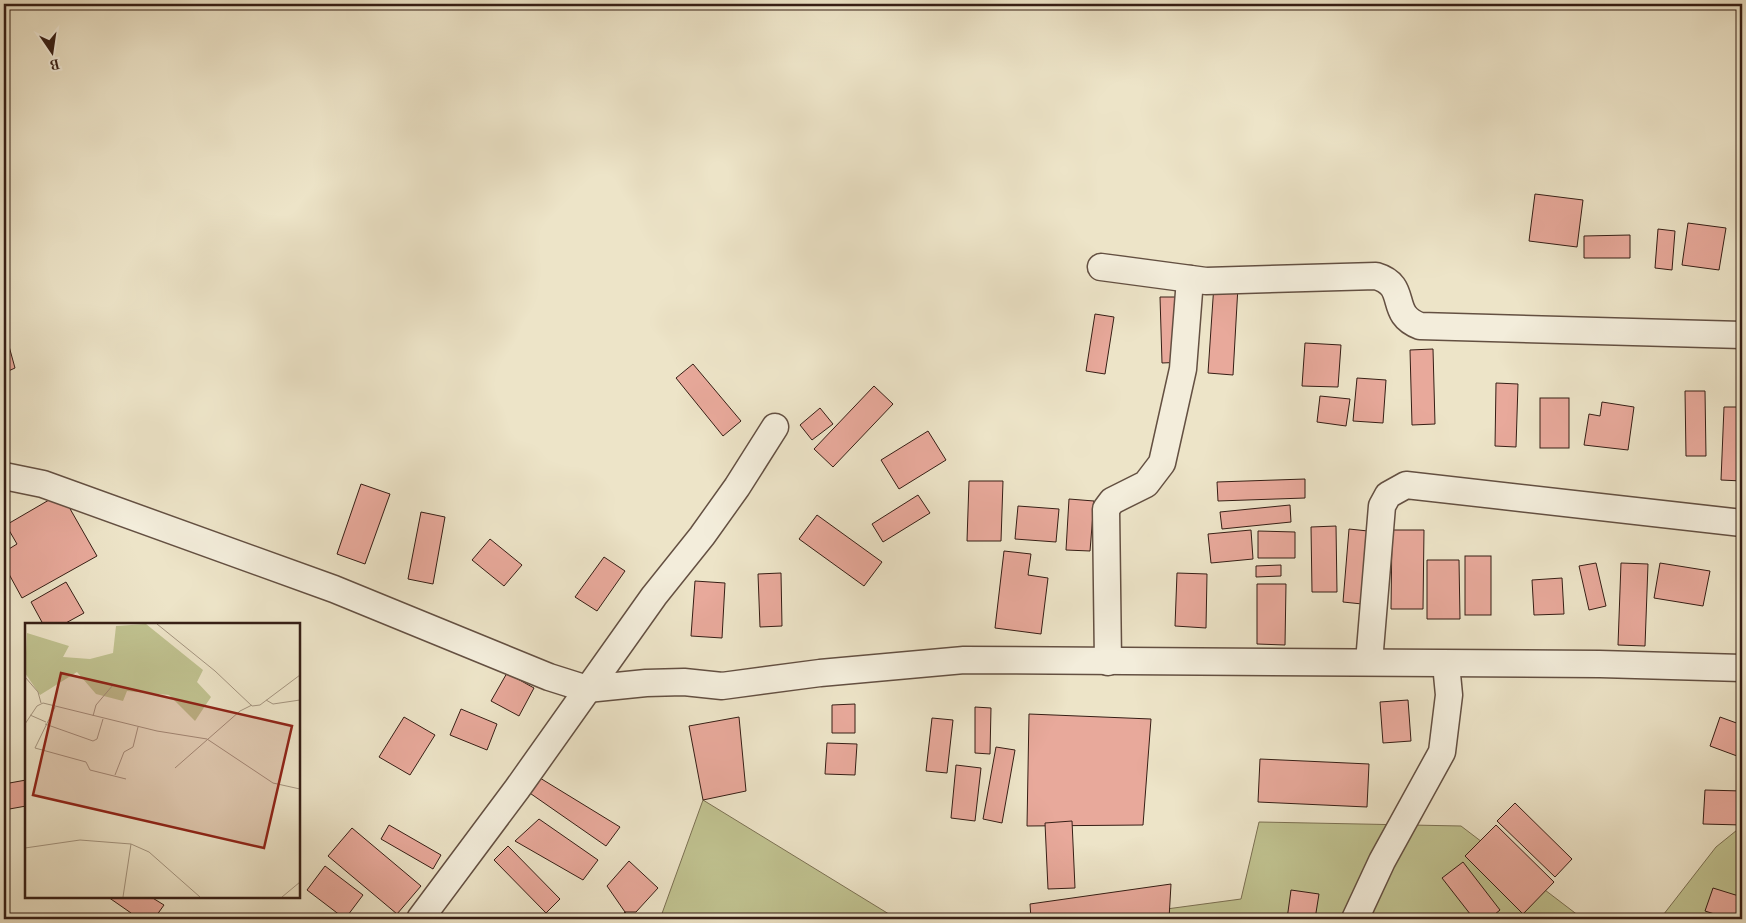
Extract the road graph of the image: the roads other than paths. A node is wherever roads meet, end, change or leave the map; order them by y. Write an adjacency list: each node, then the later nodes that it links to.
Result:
1 (1101, 267): 2 (street)
2 (1190, 279): 3 (street); 8 (street)
3 (1742, 335)
4 (775, 427): 11 (street)
5 (4, 476): 11 (street)
6 (1742, 523): 9 (street)
7 (1740, 660): 10 (street)
8 (1108, 662): 9 (street); 11 (street)
9 (1370, 662): 10 (street)
10 (1446, 664): 13 (street)
11 (587, 690): 12 (street)
12 (420, 919)
13 (1355, 919)

